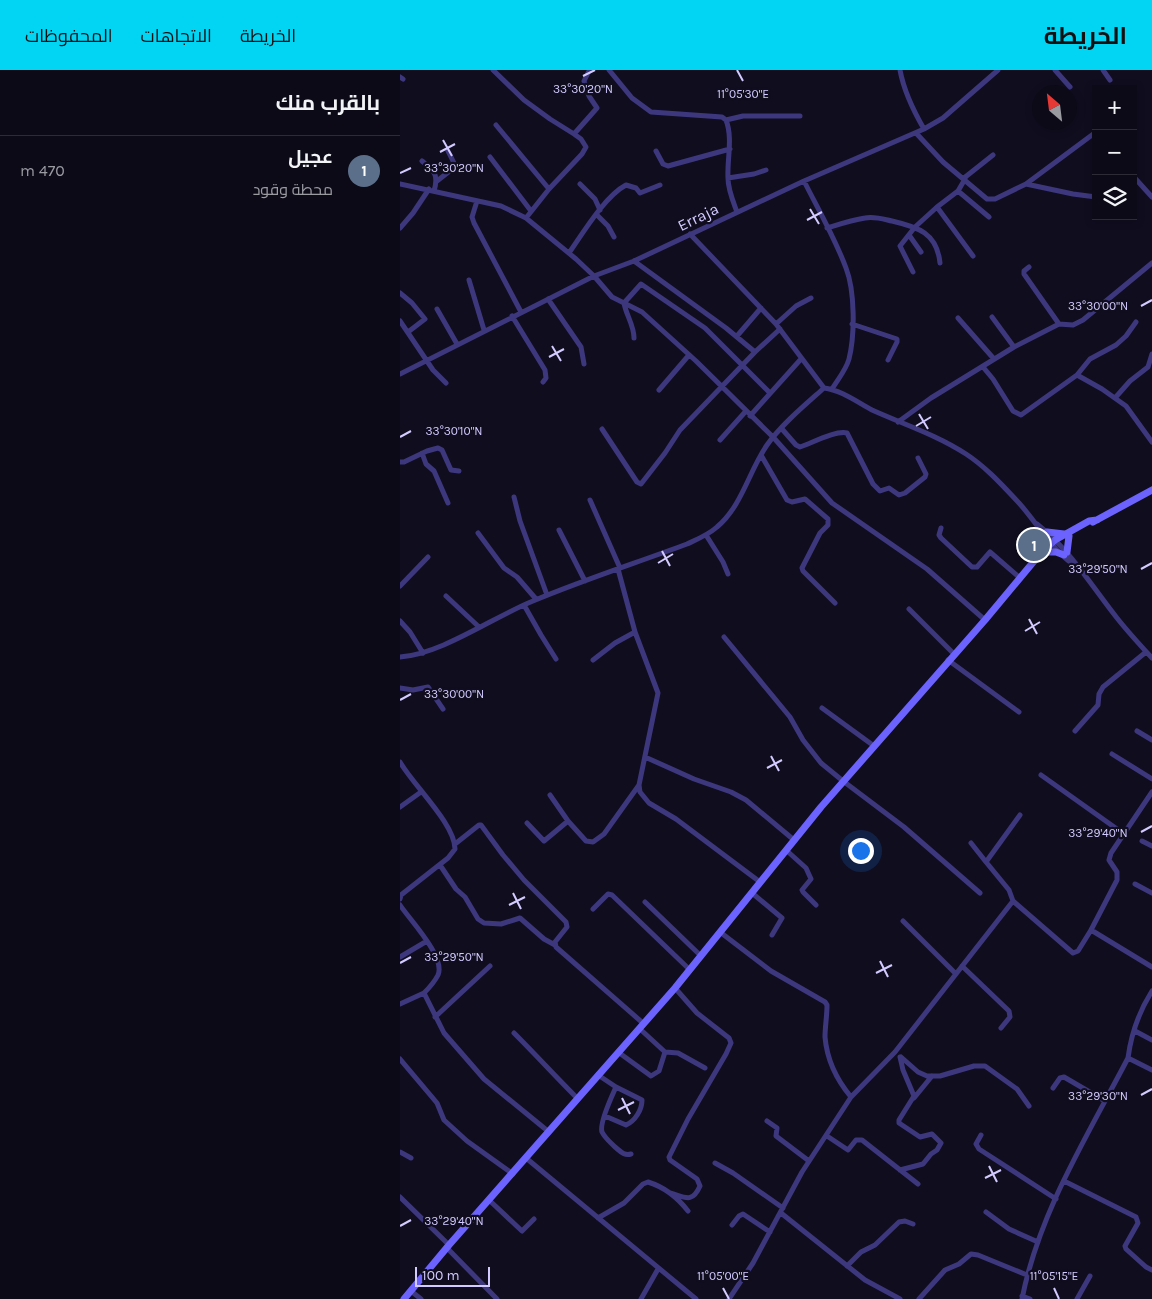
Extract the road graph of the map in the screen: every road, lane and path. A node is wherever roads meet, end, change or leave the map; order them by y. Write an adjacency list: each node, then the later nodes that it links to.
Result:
1 (493, 70): 15 (street)
2 (589, 70): 15 (street)
3 (609, 70): 11 (street)
4 (900, 70): 13 (street)
5 (998, 70): 13 (street, Erraja)
6 (1054, 70): 9 (street)
7 (1103, 70): 8 (street)
8 (1110, 80)
9 (1068, 85)
10 (800, 116): 11 (street)
11 (726, 120): 17 (street)
12 (496, 124): 33 (street)
13 (924, 129): 14 (street, Erraja)
14 (916, 133): 25 (street); 27 (street, Erraja)
15 (574, 134): 33 (street)
16 (1092, 135): 31 (street)
17 (730, 149): 19 (street); 24 (street)
18 (448, 151): 28 (street)
19 (656, 151)
20 (993, 155): 25 (street)
21 (490, 157): 40 (street)
22 (422, 161): 28 (street)
23 (766, 170): 24 (street)
24 (728, 178): 42 (street)
25 (965, 179): 31 (street); 35 (street)
26 (1137, 180): 37 (street)
27 (804, 181): 42 (street, Erraja); 47 (street)
28 (437, 182): 34 (street)
29 (400, 184): 34 (street)
30 (580, 184): 41 (street)
31 (1026, 184): 36 (street)
32 (660, 185): 41 (street)
33 (549, 189): 40 (street)
34 (432, 190): 38 (street); 46 (street)
35 (958, 191): 39 (street); 43 (street)
36 (1092, 196)
37 (1152, 196)
38 (477, 200): 44 (street); 67 (street)
39 (937, 207): 45 (street); 53 (street)
40 (531, 211): 44 (street)
41 (598, 212): 50 (street); 52 (street)
42 (737, 212): 48 (street, Erraja)
43 (989, 217)
44 (526, 218): 52 (street)
45 (915, 227): 47 (street); 49 (street); 55 (street)
46 (400, 228)
47 (827, 228): 75 (street)
48 (690, 234): 54 (street, Erraja); 65 (street)
49 (909, 234): 51 (street); 58 (street)
50 (614, 237)
51 (921, 252)
52 (569, 253): 59 (street)
53 (973, 256)
54 (634, 261): 59 (street, Erraja); 70 (street)
55 (940, 263)
56 (1152, 263): 76 (street)
57 (1029, 267): 76 (street)
58 (913, 272)
59 (594, 276): 62 (street, Erraja); 64 (street)
60 (469, 280): 79 (street)
61 (400, 293): 80 (street)
62 (548, 298): 67 (street, Erraja); 92 (street)
63 (811, 298): 74 (street)
64 (624, 302): 77 (street); 82 (street); 87 (street)
65 (761, 308): 74 (street); 81 (street)
66 (437, 309): 83 (street)
67 (521, 312): 68 (street, Erraja)
68 (512, 316): 79 (street, Erraja); 97 (street)
69 (992, 317): 84 (street)
70 (713, 318): 77 (street); 81 (street)
71 (958, 318): 89 (street)
72 (400, 321): 80 (street)
73 (1136, 322): 96 (street)
74 (776, 324): 78 (street)
75 (852, 324): 91 (street); 101 (street)
76 (1059, 324): 84 (street)
77 (704, 328): 93 (street)
78 (780, 329): 85 (street); 88 (street)
79 (484, 330): 83 (street, Erraja)
80 (408, 332): 90 (street)
81 (737, 336): 85 (street)
82 (634, 338)
83 (458, 344): 90 (street, Erraja)
84 (1014, 346): 89 (street)
85 (755, 352): 93 (street)
86 (1152, 354): 104 (street)
87 (689, 355): 99 (street); 102 (street)
88 (801, 359): 100 (street); 103 (street)
89 (994, 359): 94 (street)
90 (426, 360): 95 (street, Erraja); 98 (street)
91 (888, 360)
92 (584, 364)
93 (742, 365): 99 (street); 103 (street)
94 (983, 367): 96 (street); 107 (street)
95 (400, 374)
96 (1077, 375): 104 (street)
97 (543, 382)
98 (446, 383)
99 (721, 387): 105 (street); 109 (street)
100 (824, 388): 101 (street); 108 (street)
101 (832, 389): 107 (street)
102 (659, 390)
103 (770, 393): 106 (street)
104 (1115, 398): 112 (street)
105 (746, 411): 106 (street); 111 (street)
106 (750, 416): 110 (street)
107 (898, 422): 125 (street)
108 (782, 428): 110 (street); 115 (street)
109 (602, 429)
110 (773, 437): 114 (street); 143 (street)
111 (720, 440)
112 (1152, 442)
113 (422, 453): 116 (street); 117 (street); 121 (street)
114 (761, 455): 126 (street); 140 (street)
115 (918, 458)
116 (400, 462)
117 (460, 472)
118 (1152, 490): 127 (main road)
119 (514, 497): 137 (street)
120 (590, 500): 132 (street)
121 (448, 504)
122 (941, 528): 134 (street)
123 (559, 530): 135 (street)
124 (478, 533): 139 (street)
125 (1046, 534): 127 (main road); 128 (street); 129 (main road)
126 (706, 535): 132 (street); 133 (street)
127 (1067, 535): 128 (main road); 130 (main road)
128 (1054, 543): 129 (main road); 130 (street)
129 (1045, 550): 130 (main road); 134 (main road)
130 (1065, 554): 148 (street)
131 (428, 557): 136 (street)
132 (619, 568): 135 (street); 146 (street)
133 (728, 574)
134 (1020, 578): 143 (main road)
135 (586, 581): 137 (street)
136 (400, 586)
137 (546, 595): 139 (street)
138 (446, 596): 145 (street)
139 (536, 599): 141 (street)
140 (835, 603)
141 (524, 605): 145 (street); 153 (street)
142 (909, 609): 150 (street)
143 (985, 620): 150 (main road)
144 (400, 621): 149 (street)
145 (479, 627): 149 (street)
146 (636, 632): 154 (street); 165 (street)
147 (724, 637): 169 (street)
148 (1146, 652): 152 (street); 161 (street)
149 (423, 653): 151 (street)
150 (954, 654): 155 (main road)
151 (400, 657)
152 (1152, 658)
153 (556, 659)
154 (593, 660)
155 (948, 660): 159 (street); 163 (main road)
156 (400, 688): 157 (street)
157 (444, 708)
158 (822, 708): 163 (street)
159 (1019, 712)
160 (1137, 731): 162 (street)
161 (1075, 732)
162 (1152, 740)
163 (874, 746): 169 (main road)
164 (1112, 754): 168 (street)
165 (646, 757): 170 (street); 179 (street)
166 (400, 762): 171 (street)
167 (1041, 775): 178 (street)
168 (1152, 779)
169 (843, 781): 179 (main road); 191 (street)
170 (639, 785): 176 (street); 187 (street)
171 (421, 792): 174 (street); 182 (street)
172 (1152, 792): 178 (street)
173 (550, 795): 176 (street)
174 (400, 807)
175 (1020, 815): 185 (street)
176 (568, 821): 177 (street)
177 (528, 823)
178 (1124, 834): 199 (street)
179 (794, 840): 184 (main road)
180 (1142, 841): 183 (street)
181 (971, 843): 185 (street)
182 (455, 844): 186 (street); 203 (street)
183 (1152, 846)
184 (786, 850): 187 (main road); 196 (street)
185 (986, 862): 193 (street)
186 (440, 865): 192 (street); 203 (street)
187 (760, 882): 189 (main road)
188 (1135, 884): 190 (street)
189 (752, 893): 200 (main road); 201 (street)
190 (1152, 893)
191 (980, 894)
192 (400, 897)
193 (1014, 901): 199 (street); 207 (street)
194 (645, 902): 204 (street)
195 (400, 905): 202 (street)
196 (816, 905)
197 (593, 909): 209 (street)
198 (903, 921): 210 (street)
199 (1091, 930): 208 (street)
200 (720, 932): 204 (main road); 233 (street)
201 (772, 935)
202 (427, 941): 205 (street); 213 (street)
203 (555, 945): 216 (street)
204 (701, 956): 209 (main road)
205 (400, 957)
206 (490, 966): 215 (street)
207 (962, 966): 210 (street); 217 (street)
208 (1152, 967)
209 (690, 970): 211 (main road)
210 (956, 974): 223 (street)
211 (675, 988): 216 (main road); 253 (street)
212 (1152, 991): 218 (street)
213 (424, 993): 214 (street); 215 (street)
214 (400, 1004)
215 (435, 1017): 240 (street)
216 (642, 1027): 221 (main road); 222 (street)
217 (1001, 1028)
218 (1135, 1031): 220 (street); 225 (street)
219 (514, 1033): 234 (street)
220 (1152, 1040)
221 (618, 1052): 222 (street); 229 (main road)
222 (665, 1052): 227 (street)
223 (895, 1052): 224 (street); 233 (street)
224 (900, 1057): 230 (street); 235 (street)
225 (1128, 1058): 228 (street); 236 (street)
226 (400, 1059): 250 (street)
227 (705, 1068)
228 (1152, 1070)
229 (598, 1075): 231 (street); 234 (main road)
230 (932, 1076): 235 (street); 237 (street)
231 (616, 1087): 238 (street); 238 (street)
232 (1053, 1088): 236 (street)
233 (851, 1097): 242 (street)
234 (578, 1098): 240 (main road)
235 (914, 1098): 249 (street)
236 (1105, 1101): 251 (street)
237 (1029, 1106)
238 (605, 1116): 244 (street)
239 (768, 1121): 247 (street)
240 (549, 1132): 246 (main road)
241 (981, 1135): 255 (street)
242 (827, 1136): 247 (street); 249 (street)
243 (400, 1152): 245 (street)
244 (631, 1154)
245 (410, 1158)
246 (526, 1158): 250 (main road); 260 (street)
247 (809, 1161): 257 (street)
248 (715, 1163): 257 (street)
249 (900, 1170): 252 (street)
250 (513, 1174): 256 (main road)
251 (1064, 1182): 255 (street); 269 (street)
252 (918, 1184)
253 (670, 1193): 258 (street); 260 (street)
254 (400, 1197): 266 (street)
255 (1056, 1199): 265 (street)
256 (489, 1200): 261 (street); 266 (main road)
257 (782, 1210): 264 (street); 267 (street)
258 (688, 1211)
259 (986, 1212): 265 (street)
260 (598, 1218): 268 (street)
261 (534, 1219)
262 (913, 1224): 267 (street)
263 (732, 1226): 264 (street)
264 (770, 1232): 273 (street)
265 (1038, 1242): 270 (street)
266 (448, 1247): 272 (main road); 277 (street)
267 (846, 1266): 281 (street)
268 (658, 1269): 278 (street); 279 (street)
269 (1152, 1270)
270 (1027, 1275): 274 (street); 282 (street)
271 (1090, 1276): 284 (street)
272 (411, 1290): 275 (main road); 276 (street)
273 (730, 1297): 280 (street)
274 (1022, 1298): 283 (street)
275 (404, 1299)
276 (421, 1299)
277 (497, 1299)
278 (641, 1299)
279 (696, 1299)
280 (738, 1299)
281 (900, 1299)
282 (919, 1299)
283 (1030, 1299)
284 (1077, 1299)

